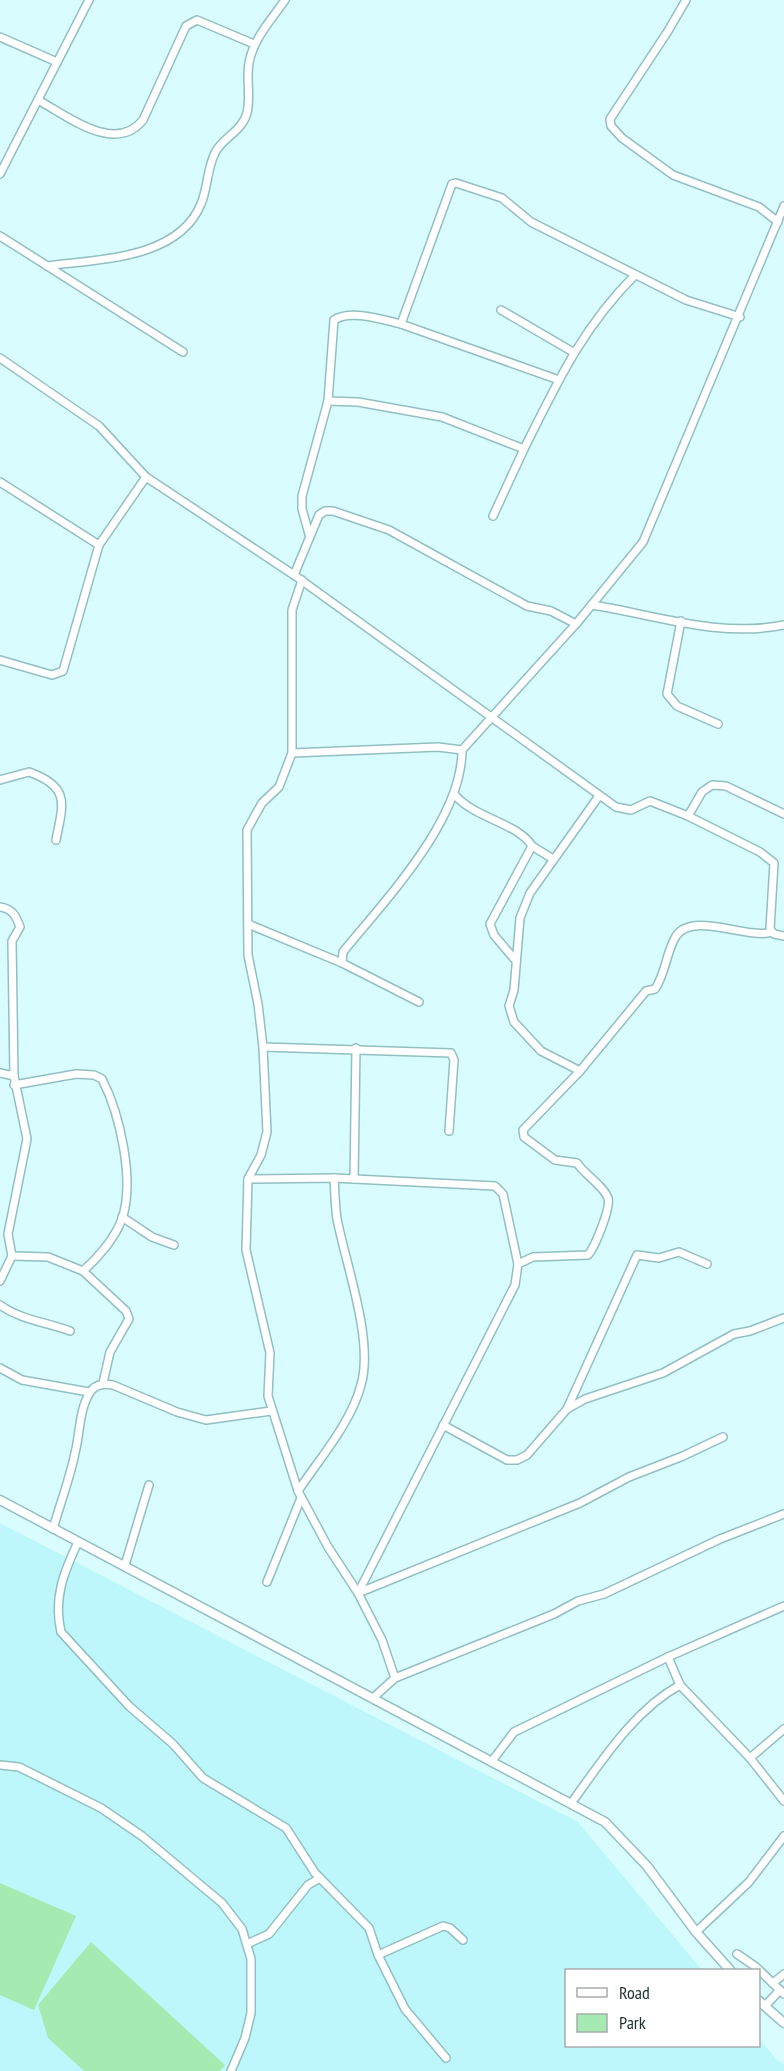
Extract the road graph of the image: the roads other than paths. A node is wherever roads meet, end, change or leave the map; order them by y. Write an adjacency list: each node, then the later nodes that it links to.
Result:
1 (89, 0): 6 (street)
2 (285, 0): 5 (street)
3 (686, 0): 11 (street)
4 (0, 36): 6 (street)
5 (254, 44): 7 (street); 13 (street)
6 (57, 62): 7 (street)
7 (38, 100): 8 (street)
8 (3, 163): 9 (street)
9 (0, 174)
10 (784, 206): 11 (street)
11 (778, 222): 16 (street)
12 (0, 236): 13 (street)
13 (47, 266): 18 (street)
14 (635, 275): 16 (street); 17 (street); 19 (street)
15 (501, 310): 19 (street)
16 (740, 317): 31 (street)
17 (401, 324): 21 (street); 22 (street)
18 (183, 352)
19 (573, 352): 21 (street)
20 (0, 358): 24 (street)
21 (559, 380): 23 (street)
22 (328, 401): 23 (street); 27 (street)
23 (524, 449): 26 (street)
24 (146, 477): 28 (street); 29 (street)
25 (0, 482): 28 (street)
26 (493, 516)
27 (309, 534): 29 (street); 33 (street)
28 (99, 545): 35 (street)
29 (294, 575): 30 (street)
30 (302, 580): 36 (street); 39 (street)
31 (592, 605): 32 (street); 33 (street)
32 (681, 621): 34 (street); 37 (street)
33 (576, 624): 36 (street)
34 (784, 625)
35 (0, 660)
36 (492, 715): 38 (street); 42 (street)
37 (718, 724)
38 (462, 750): 39 (street); 41 (street)
39 (292, 753): 49 (street)
40 (0, 780): 45 (street)
41 (455, 795): 46 (street); 53 (street)
42 (599, 796): 44 (street); 47 (street)
43 (784, 814): 44 (street)
44 (688, 816): 50 (street)
45 (56, 840)
46 (532, 846): 47 (street); 52 (street)
47 (553, 859): 52 (street)
48 (0, 907): 59 (street)
49 (248, 924): 53 (street); 55 (street)
50 (772, 932): 51 (street); 57 (street)
51 (784, 936)
52 (516, 961): 57 (street)
53 (342, 963): 54 (street)
54 (419, 1002)
55 (263, 1047): 56 (street); 63 (street)
56 (356, 1048): 61 (street); 64 (street)
57 (580, 1071): 68 (street)
58 (0, 1073): 59 (street)
59 (14, 1076): 60 (street)
60 (15, 1085): 65 (street); 67 (street)
61 (449, 1131)
62 (334, 1178): 63 (street); 64 (street); 83 (street)
63 (248, 1179): 79 (street)
64 (354, 1179): 68 (street)
65 (123, 1217): 66 (street); 70 (street)
66 (174, 1245)
67 (12, 1256): 70 (street); 71 (street)
68 (518, 1264): 80 (street)
69 (707, 1264): 78 (street)
70 (83, 1270): 76 (street)
71 (0, 1281)
72 (0, 1305): 74 (street)
73 (784, 1318): 78 (street)
74 (70, 1331)
75 (0, 1368): 77 (street)
76 (103, 1383): 77 (street); 79 (street)
77 (89, 1392): 86 (street)
78 (567, 1409): 80 (street)
79 (271, 1411): 83 (street)
80 (442, 1425): 90 (street)
81 (723, 1437): 90 (street)
82 (149, 1485): 88 (street)
83 (299, 1494): 89 (street); 90 (street)
84 (0, 1500): 86 (street)
85 (784, 1514): 93 (street)
86 (53, 1529): 87 (street)
87 (78, 1542): 88 (street); 103 (street)
88 (125, 1565): 95 (street)
89 (267, 1582)
90 (358, 1593): 93 (street)
91 (784, 1606): 92 (street)
92 (668, 1657): 94 (street); 98 (street)
93 (395, 1678): 95 (street)
94 (680, 1685): 97 (street); 101 (street)
95 (373, 1698): 98 (street)
96 (784, 1729): 97 (street)
97 (750, 1758): 100 (street)
98 (492, 1761): 101 (street)
99 (0, 1765): 106 (street)
100 (784, 1800)
101 (572, 1802): 104 (street)
102 (784, 1836): 104 (street)
103 (320, 1878): 106 (street); 108 (street)
104 (696, 1932): 109 (street)
105 (463, 1940): 108 (street)
106 (248, 1944): 118 (street)
107 (737, 1954): 110 (street)
108 (378, 1955): 117 (street)
109 (728, 1969)
110 (756, 1969)
111 (760, 1973): 113 (street)
112 (784, 1974): 113 (street)
113 (773, 1983): 114 (street)
114 (782, 1992): 115 (street)
115 (762, 2003): 116 (street)
116 (784, 2023)
117 (446, 2058)
118 (231, 2071)

